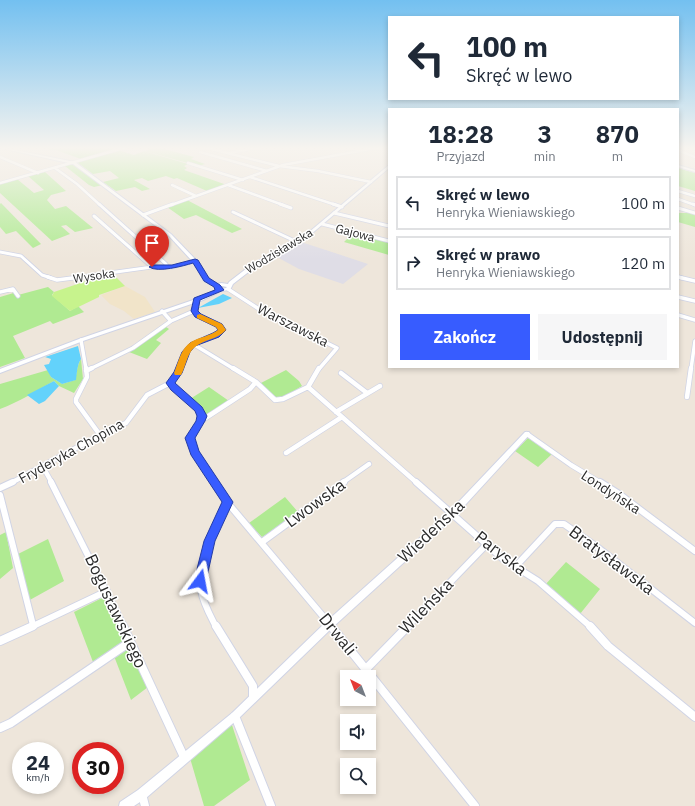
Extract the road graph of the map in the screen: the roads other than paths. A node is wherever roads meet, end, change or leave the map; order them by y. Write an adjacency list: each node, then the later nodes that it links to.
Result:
1 (77, 185): 27 (street)
2 (103, 185): 18 (street)
3 (172, 185): 8 (street)
4 (228, 185): 8 (street); 13 (street)
5 (273, 185): 12 (street)
6 (367, 185): 12 (street, Wodzisławska)
7 (679, 191): 9 (street)
8 (196, 196): 18 (street)
9 (695, 196)
10 (679, 199): 11 (street)
11 (695, 204)
12 (342, 207): 16 (street, Wodzisławska)
13 (291, 208)
14 (679, 208): 17 (street)
15 (234, 212): 22 (street)
16 (334, 213): 20 (street, Wodzisławska); 21 (street)
17 (695, 213)
18 (143, 215): 25 (street)
19 (94, 216): 26 (street)
20 (322, 224): 22 (street, Wodzisławska); 23 (street, Gajowa)
21 (388, 226)
22 (297, 242): 30 (street, Wodzisławska)
23 (388, 242)
24 (0, 252): 26 (street, Wysoka)
25 (195, 261): 27 (street, Wysoka); 31 (street)
26 (152, 267): 27 (street, Wysoka)
27 (167, 267)
28 (679, 277): 29 (street)
29 (695, 281)
30 (227, 286): 31 (street); 51 (street, Warszawska)
31 (218, 288): 35 (street)
32 (0, 292): 33 (street)
33 (18, 296)
34 (679, 297): 36 (street)
35 (196, 299): 37 (street); 38 (street)
36 (695, 302)
37 (194, 311): 41 (street); 44 (street)
38 (162, 312): 41 (street); 42 (street)
39 (679, 315): 40 (street)
40 (695, 320)
41 (172, 321): 46 (street)
42 (81, 340): 45 (street); 46 (street)
43 (695, 341): 53 (street)
44 (193, 344): 48 (street); 49 (street)
45 (0, 371)
46 (86, 371): 57 (street)
47 (340, 373): 52 (street)
48 (256, 382): 51 (street); 56 (street)
49 (170, 383): 56 (street); 57 (street, Fryderyka Chopina)
50 (380, 386): 52 (street)
51 (308, 387): 54 (street, Paryska)
52 (366, 394): 54 (street)
53 (687, 397)
54 (336, 412): 55 (street, Paryska)
55 (342, 417): 59 (street); 65 (street, Paryska)
56 (201, 421): 64 (street, Drwali)
57 (100, 434): 61 (street, Fryderyka Chopina)
58 (527, 434): 65 (street, Wiedeńska); 68 (street, Londyńska)
59 (286, 453)
60 (369, 464): 66 (street, Lwowska)
61 (43, 467): 62 (street, Fryderyka Chopina); 70 (street, Bogusławskiego)
62 (0, 488)
63 (0, 495): 73 (street)
64 (227, 502): 66 (street, Drwali); 77 (street)
65 (453, 513): 67 (street, Paryska); 72 (street, Wiedeńska)
66 (262, 542): 72 (street, Drwali)
67 (487, 544): 69 (street, Paryska); 76 (street, Wileńska)
68 (695, 551)
69 (515, 567): 71 (street, Bratysławska); 79 (street, Paryska)
70 (107, 591): 73 (street); 75 (street, Bogusławskiego)
71 (695, 623)
72 (330, 624): 76 (street, Drwali); 77 (street, Wiedeńska)
73 (33, 625): 74 (street)
74 (0, 641)
75 (130, 642): 80 (street); 81 (street, Bogusławskiego)
76 (366, 668): 86 (street, Drwali)
77 (253, 698): 78 (street, Wiedeńska)
78 (235, 716): 81 (street, Wiedeńska); 85 (street)
79 (695, 717)
80 (0, 728)
81 (184, 757): 82 (street, Wiedeńska)
82 (142, 794): 83 (street, Wiedeńska); 84 (street)
83 (124, 806)
84 (145, 806)
85 (271, 806)
86 (475, 806)

